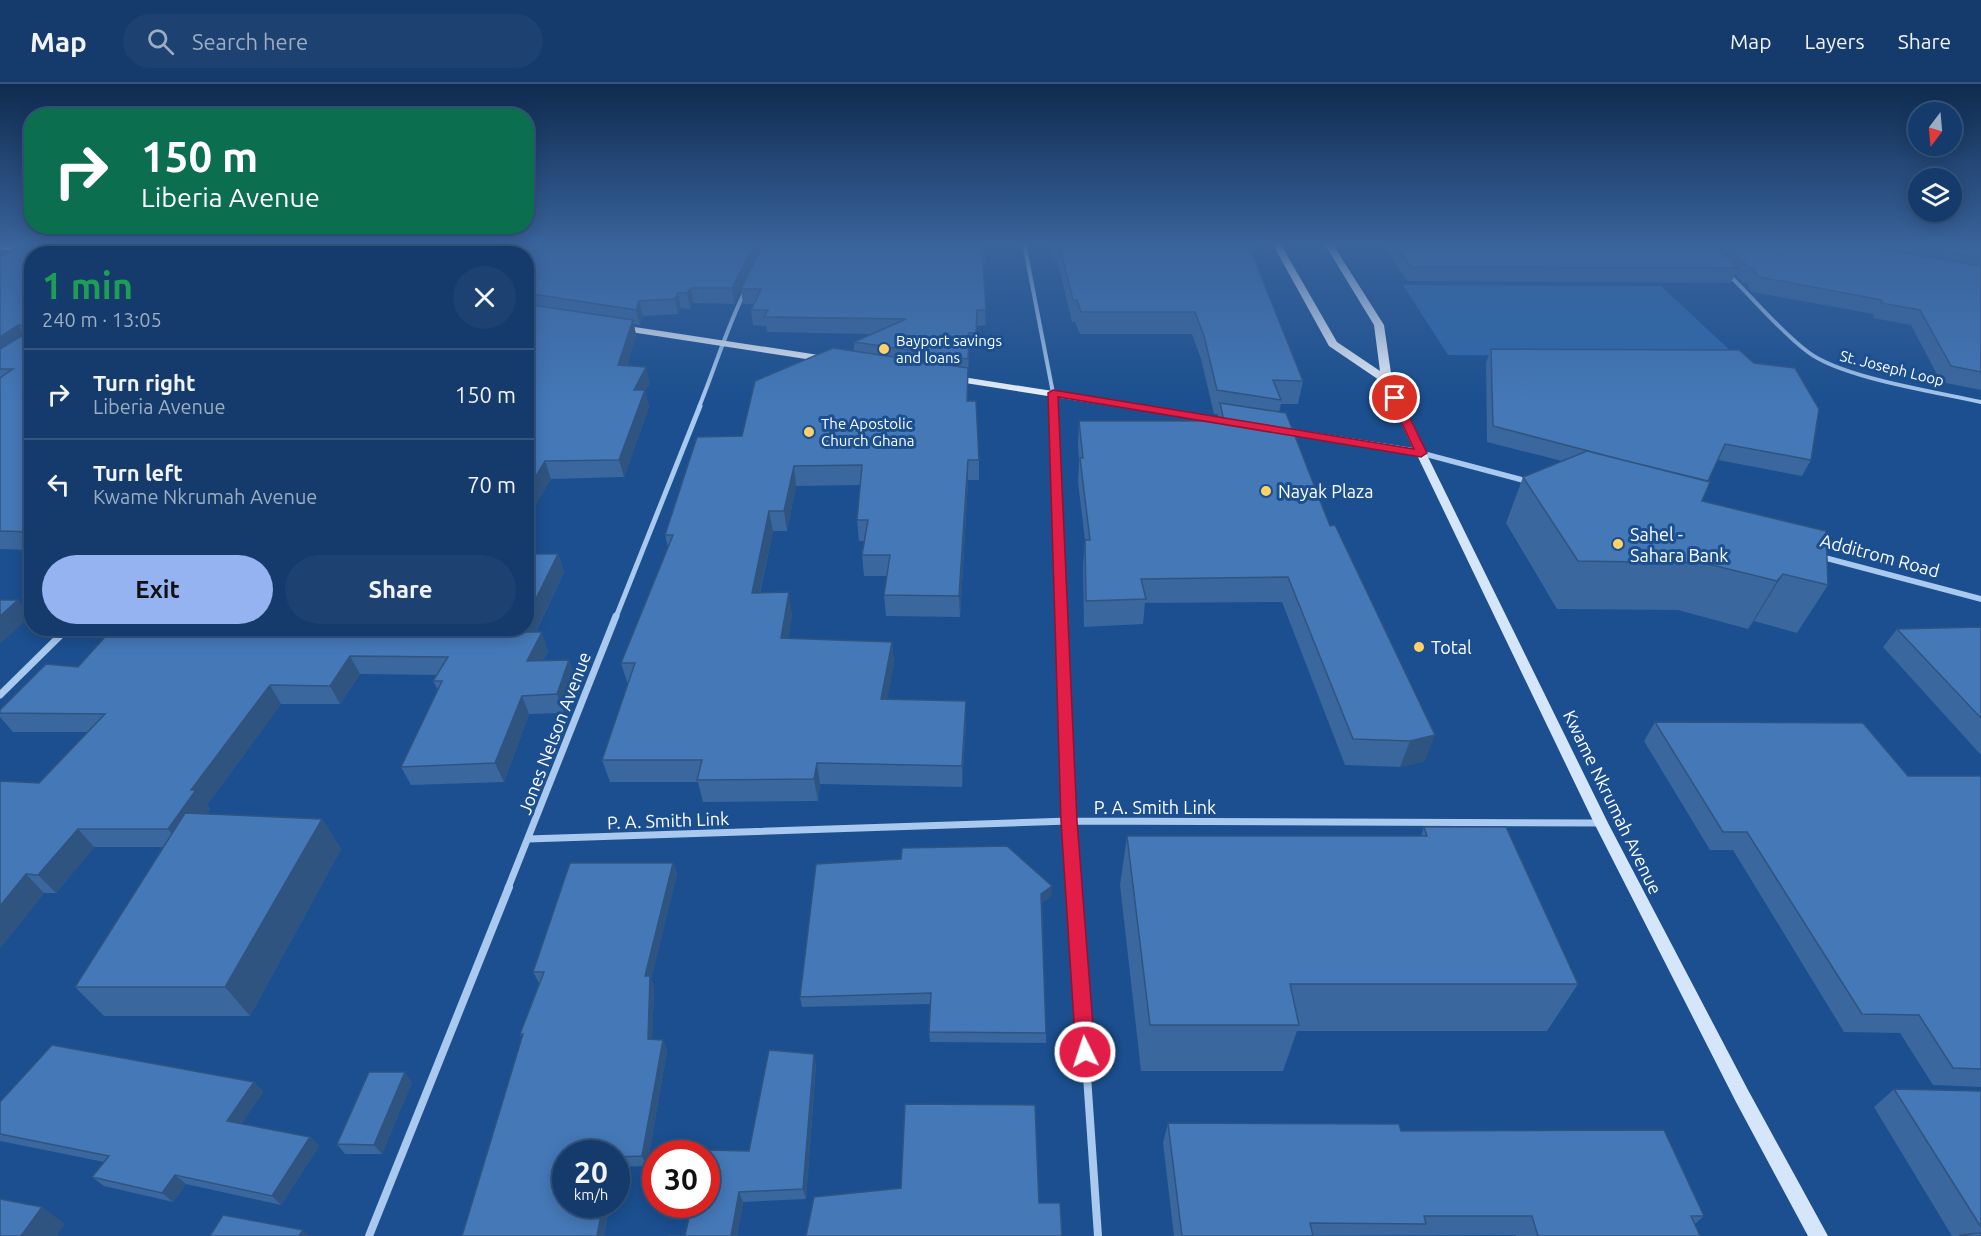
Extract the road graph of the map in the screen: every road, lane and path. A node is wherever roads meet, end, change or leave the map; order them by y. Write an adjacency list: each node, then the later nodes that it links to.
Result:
1 (742, 297): 7 (street, Jones Nelson Avenue)
2 (1034, 297): 11 (street)
3 (1306, 297): 10 (main road)
4 (1361, 297): 10 (main road, Kwame Nkrumah Avenue)
5 (1751, 297): 12 (street, St. Joseph Loop)
6 (608, 326): 7 (main road)
7 (724, 344): 8 (main road); 21 (street, Jones Nelson Avenue)
8 (842, 362)
9 (937, 376): 11 (main road)
10 (1387, 380): 13 (main road, Kwame Nkrumah Avenue)
11 (1053, 393): 13 (main road); 19 (street)
12 (1981, 402)
13 (1421, 453): 14 (street); 20 (main road, Kwame Nkrumah Avenue)
14 (1547, 486)
15 (1798, 551): 16 (street, Additrom Road)
16 (1981, 599)
17 (60, 636): 18 (street)
18 (0, 694)
19 (1069, 821): 20 (street, P. A. Smith Link); 21 (street, P. A. Smith Link); 23 (street)
20 (1601, 824): 24 (main road, Kwame Nkrumah Avenue)
21 (528, 840): 22 (street, Jones Nelson Avenue)
22 (369, 1236)
23 (1098, 1236)
24 (1818, 1236)

